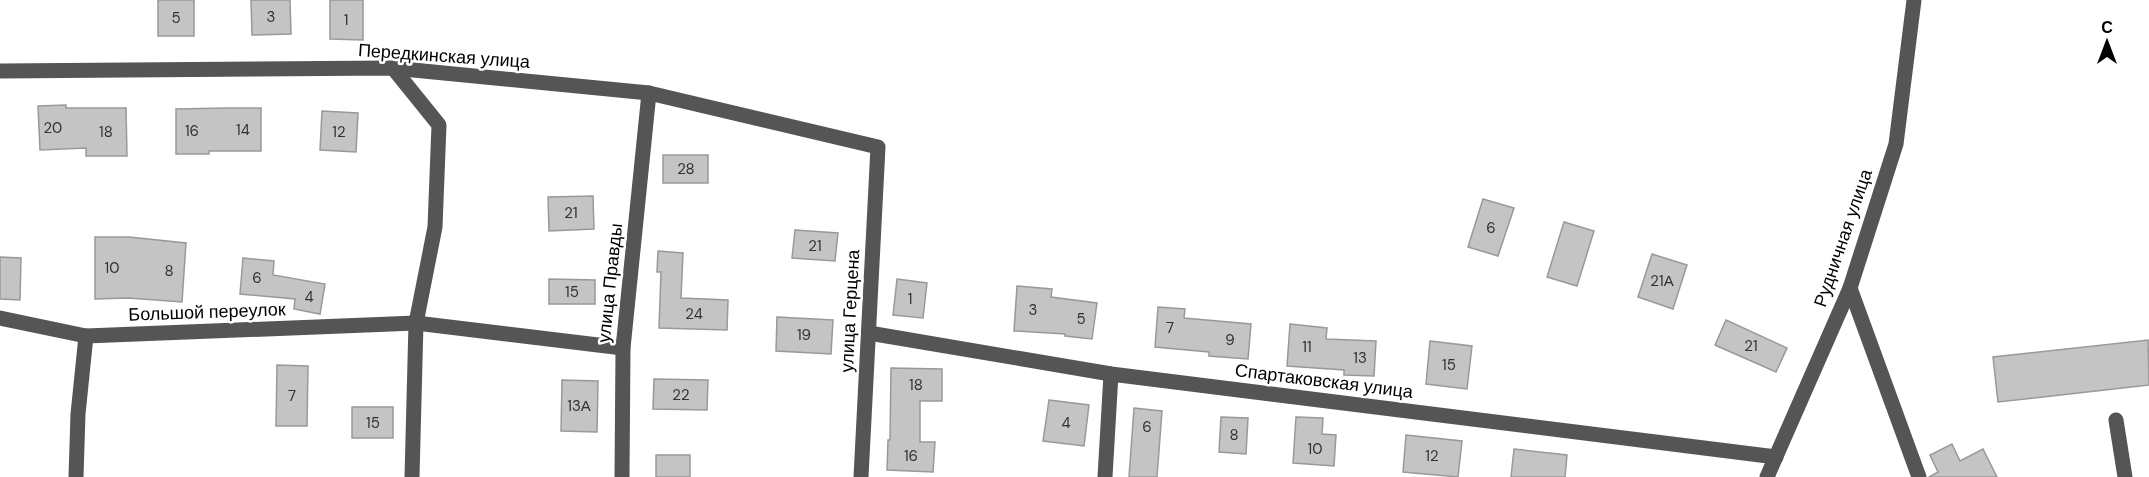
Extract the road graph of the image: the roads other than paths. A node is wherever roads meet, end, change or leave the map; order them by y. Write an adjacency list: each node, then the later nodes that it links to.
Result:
1 (1914, 0): 6 (street, Рудничная улица)
2 (393, 68): 3 (street, Передкинская улица); 4 (street, Передкинская улица); 8 (street)
3 (0, 71)
4 (649, 93): 5 (street, Передкинская улица); 11 (street, улица Правды)
5 (878, 147): 9 (street, улица Герцена)
6 (1850, 288): 14 (street, Рудничная улица); 21 (street)
7 (0, 318): 10 (street, Большой переулок)
8 (416, 323): 10 (street, Большой переулок); 11 (street, Большой переулок); 16 (street)
9 (868, 333): 12 (street, Спартаковская улица); 18 (street, улица Герцена)
10 (86, 336): 15 (street)
11 (623, 348): 17 (street, улица Правды)
12 (1111, 374): 14 (street, Спартаковская улица); 19 (street)
13 (2116, 420): 22 (street)
14 (1776, 457): 20 (street, Рудничная улица)
15 (76, 477)
16 (412, 477)
17 (622, 477)
18 (861, 477)
19 (1105, 477)
20 (1767, 477)
21 (1919, 477)
22 (2126, 477)

